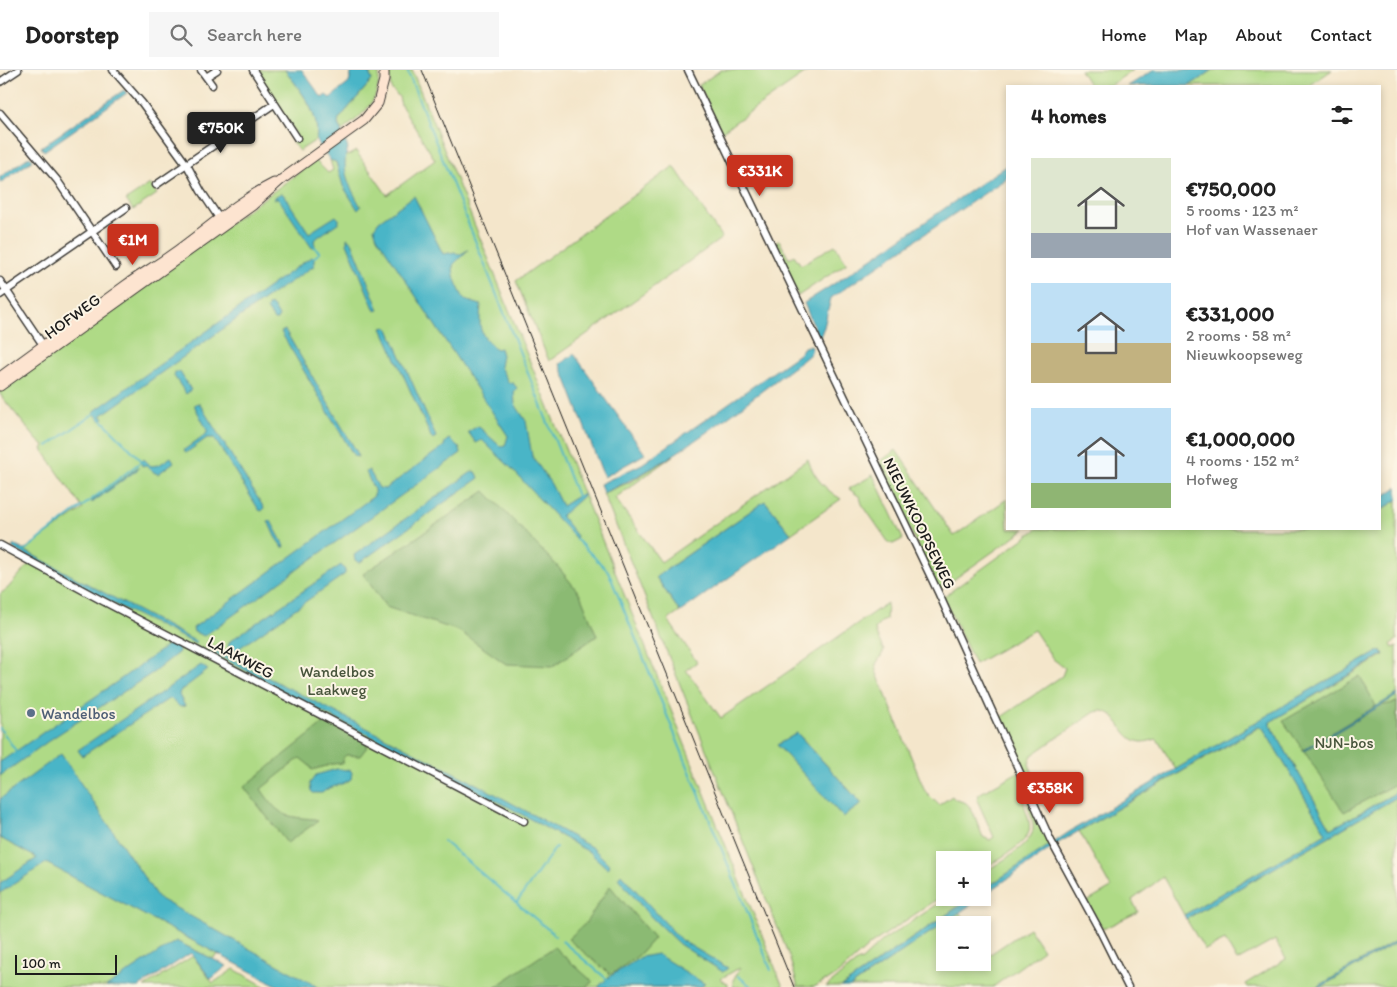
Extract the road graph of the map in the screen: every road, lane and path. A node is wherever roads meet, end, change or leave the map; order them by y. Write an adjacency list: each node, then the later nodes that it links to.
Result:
1 (18, 70): 9 (street)
2 (113, 70): 14 (street)
3 (201, 70): 8 (street)
4 (217, 70): 8 (street)
5 (384, 70): 17 (main road, HOFWEG)
6 (688, 70): 28 (street, NIEUWKOOPSEWEG)
7 (255, 71): 11 (street)
8 (206, 77): 10 (street)
9 (0, 82)
10 (212, 85)
11 (274, 104): 13 (street); 14 (street)
12 (0, 113): 18 (street)
13 (297, 138)
14 (187, 165): 15 (street); 17 (street)
15 (156, 185)
16 (126, 208): 18 (street)
17 (222, 222): 23 (main road, HOFWEG)
18 (93, 231): 19 (street); 21 (street)
19 (116, 267)
20 (0, 281): 21 (street)
21 (7, 290): 22 (street); 23 (street)
22 (0, 295)
23 (46, 349): 24 (main road, HOFWEG); 25 (main road, HOFWEG)
24 (0, 377)
25 (0, 386)
26 (0, 545): 27 (street, LAAKWEG)
27 (524, 821)
28 (1128, 987)

